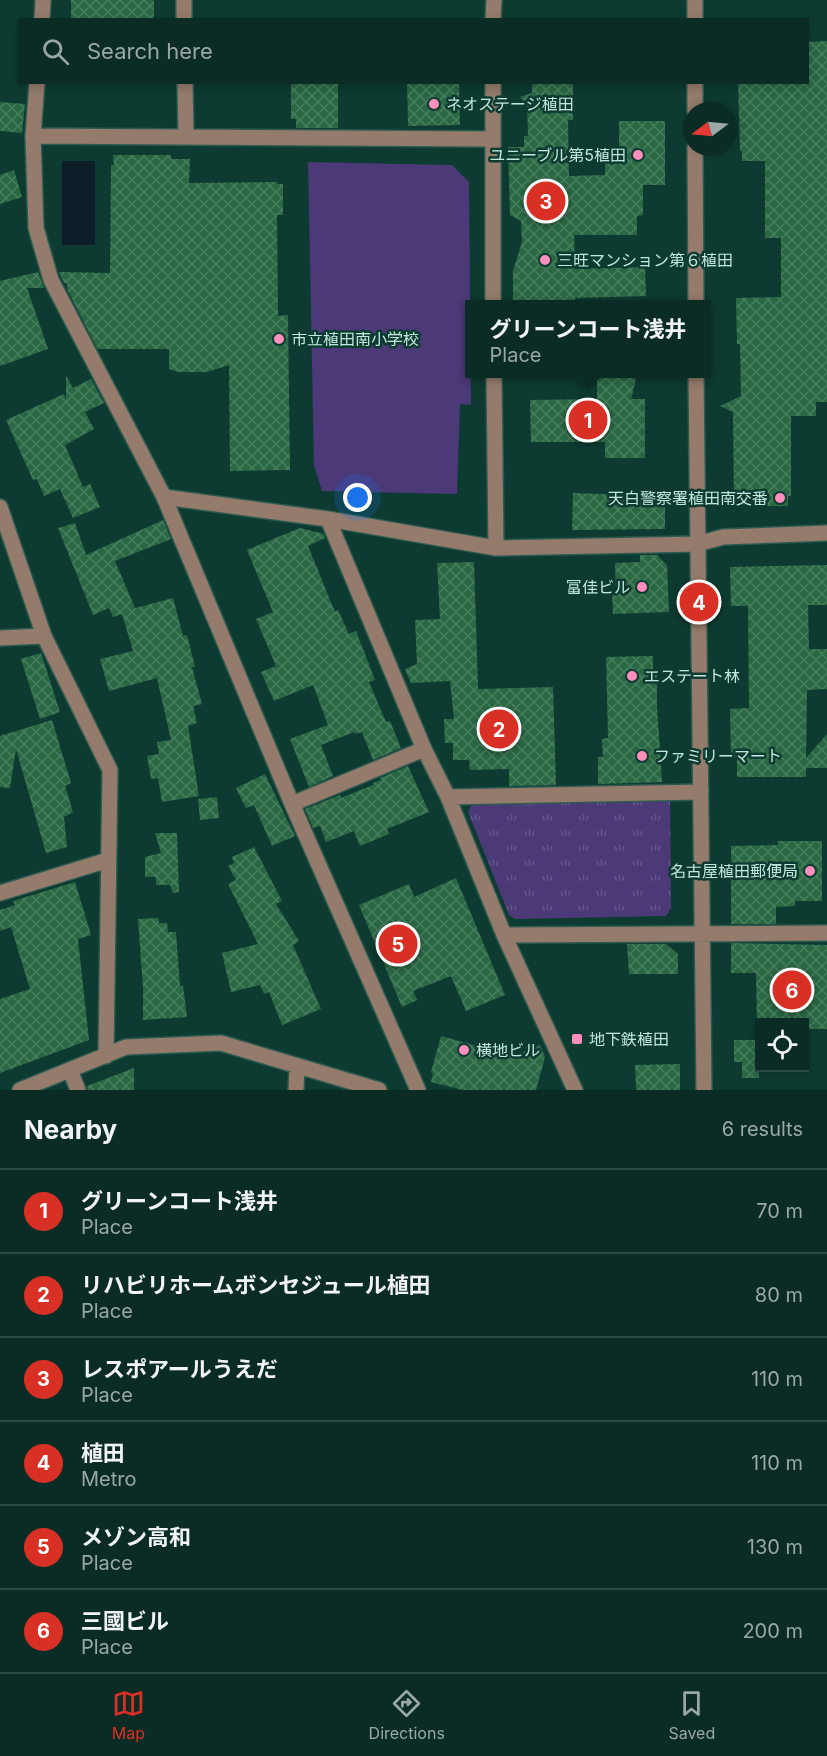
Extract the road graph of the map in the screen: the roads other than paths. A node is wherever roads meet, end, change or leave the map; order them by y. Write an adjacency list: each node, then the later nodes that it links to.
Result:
1 (43, 0): 5 (street)
2 (184, 0): 6 (street)
3 (494, 0): 7 (street)
4 (695, 0): 8 (street)
5 (42, 18)
6 (184, 18)
7 (493, 18)
8 (695, 18)
9 (37, 84): 14 (street)
10 (185, 84): 15 (street)
11 (493, 84): 16 (street)
12 (695, 84): 13 (street)
13 (695, 102)
14 (33, 136): 15 (street); 22 (street)
15 (186, 137): 16 (street)
16 (492, 139): 18 (street)
17 (695, 156): 19 (street)
18 (493, 300)
19 (696, 300)
20 (494, 378): 27 (street)
21 (696, 378): 26 (street)
22 (164, 497): 24 (street); 33 (street)
23 (0, 507): 28 (street)
24 (328, 519): 27 (street); 30 (street)
25 (827, 533): 26 (street)
26 (697, 544): 27 (street); 31 (street)
27 (496, 549)
28 (44, 636): 29 (street); 34 (street)
29 (0, 638)
30 (424, 749): 32 (street); 33 (street)
31 (701, 792): 32 (street); 38 (street)
32 (448, 797): 37 (street)
33 (292, 804): 46 (street)
34 (108, 860): 35 (street); 39 (street)
35 (0, 893)
36 (827, 933): 38 (street)
37 (504, 935): 38 (street); 47 (street)
38 (702, 935): 48 (street)
39 (106, 1056): 40 (street); 41 (street)
40 (297, 1065): 44 (street); 45 (street)
41 (70, 1070): 42 (street); 43 (street)
42 (20, 1090)
43 (78, 1090)
44 (296, 1090)
45 (379, 1090)
46 (418, 1090)
47 (575, 1090)
48 (704, 1090)

